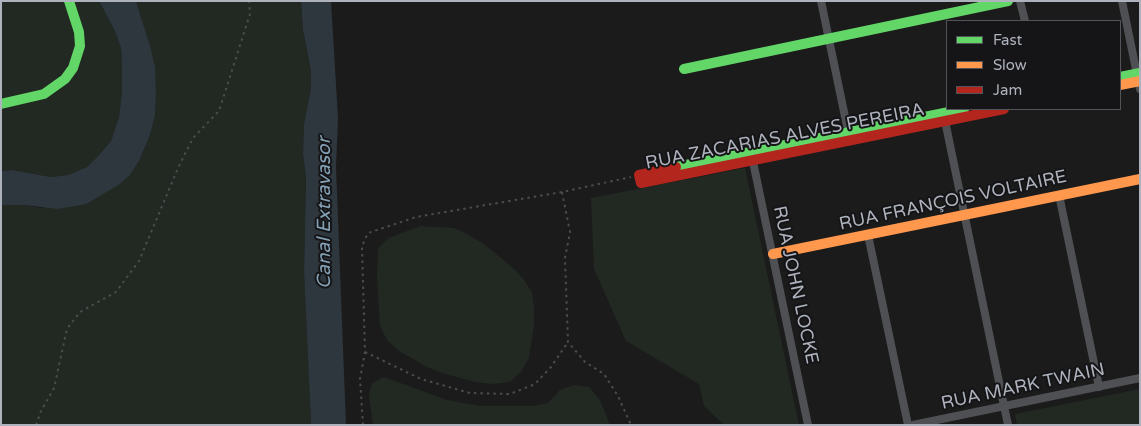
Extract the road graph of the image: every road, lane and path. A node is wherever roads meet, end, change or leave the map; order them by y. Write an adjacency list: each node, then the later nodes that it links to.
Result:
1 (69, 1): 13 (street)
2 (250, 1): 31 (path)
3 (821, 1): 8 (street)
4 (1008, 1): 8 (street)
5 (1020, 1): 7 (street)
6 (1122, 1): 11 (street)
7 (1025, 20)
8 (829, 39): 9 (street); 17 (street)
9 (684, 69)
10 (1121, 77): 11 (street)
11 (1139, 79): 12 (street)
12 (1121, 85)
13 (1, 104)
14 (962, 110): 16 (street, RUA ZACARIAS ALVES PEREIRA)
15 (996, 110): 16 (street, RUA ZACARIAS ALVES PEREIRA)
16 (944, 117): 17 (street, RUA ZACARIAS ALVES PEREIRA); 23 (street)
17 (849, 136): 18 (street, RUA ZACARIAS ALVES PEREIRA)
18 (752, 156): 19 (street, RUA ZACARIAS ALVES PEREIRA); 25 (street, RUA JOHN LOCKE)
19 (639, 175): 21 (path)
20 (1140, 179): 22 (street, RUA FRANÇOIS VOLTAIRE)
21 (562, 192): 26 (path); 27 (path)
22 (1059, 196): 23 (street, RUA FRANÇOIS VOLTAIRE); 29 (street)
23 (965, 215): 24 (street, RUA FRANÇOIS VOLTAIRE); 30 (street)
24 (868, 235): 25 (street, RUA FRANÇOIS VOLTAIRE); 35 (street)
25 (773, 254): 34 (street, RUA JOHN LOCKE)
26 (568, 342): 27 (path); 33 (path)
27 (365, 352): 32 (path)
28 (1140, 378): 29 (street, RUA MARK TWAIN)
29 (1099, 387): 30 (street, RUA MARK TWAIN)
30 (1004, 406): 36 (street, RUA MARK TWAIN); 37 (street)
31 (36, 425)
32 (363, 425)
33 (631, 425)
34 (808, 425)
35 (908, 425)
36 (913, 425)
37 (1008, 425)

